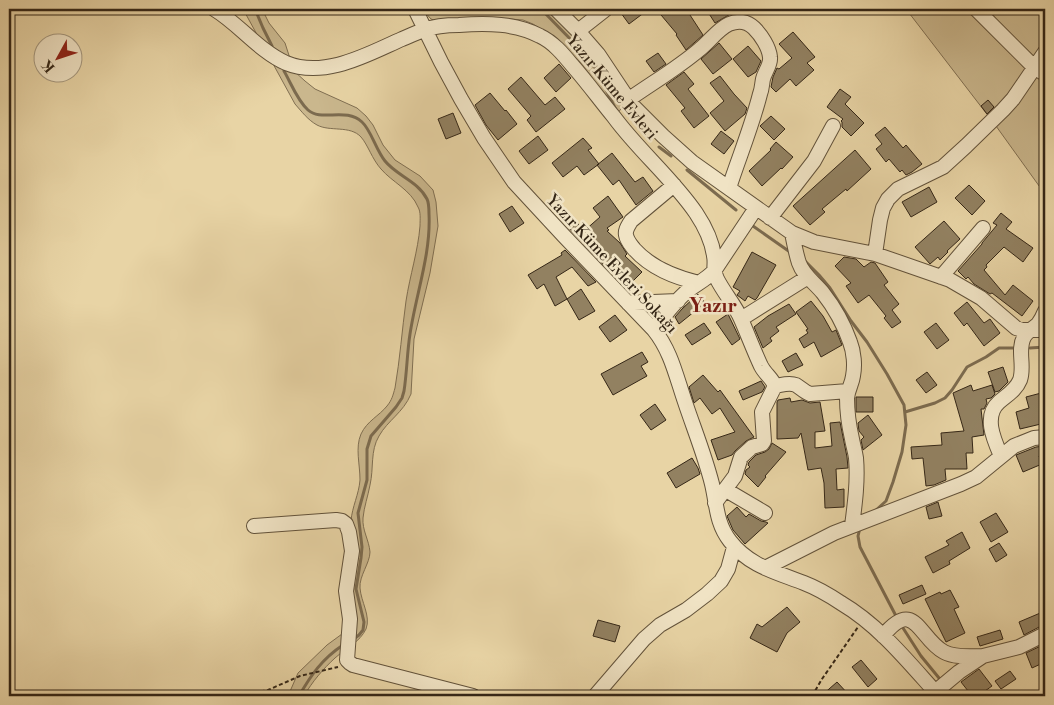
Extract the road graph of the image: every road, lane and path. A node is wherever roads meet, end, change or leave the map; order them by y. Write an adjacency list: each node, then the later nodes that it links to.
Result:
1 (214, 9): 6 (street, Yazır Küme Evleri)
2 (414, 9): 6 (street, Yazır Küme Evleri Sokağı)
3 (556, 9): 7 (street, Yazır Küme Evleri)
4 (606, 9): 7 (street, Yazır Küme Evleri)
5 (976, 9): 9 (street)
6 (424, 30): 12 (street, Yazır Küme Evleri); 24 (street, Yazır Küme Evleri Sokağı)
7 (578, 31): 10 (street, Yazır Küme Evleri)
8 (1045, 52): 9 (street)
9 (1040, 71): 18 (street)
10 (628, 100): 13 (street, Yazır Küme Evleri); 13 (street, Yazır Küme Evleri)
11 (833, 126): 15 (street)
12 (674, 185): 19 (street, Yazır Küme Evleri); 22 (street)
13 (729, 188): 14 (street, Yazır Küme Evleri)
14 (756, 208): 15 (street, Yazır Küme Evleri); 19 (street)
15 (770, 218): 17 (street, Yazır Küme Evleri)
16 (983, 228): 21 (street)
17 (792, 234): 18 (street, Yazır Küme Evleri); 20 (street)
18 (875, 254): 21 (street, Yazır Küme Evleri)
19 (714, 271): 22 (street); 26 (street, Yazır Küme Evleri)
20 (808, 277): 26 (street); 31 (street)
21 (942, 277): 28 (street, Yazır Küme Evleri)
22 (699, 284): 23 (street)
23 (678, 301): 24 (street); 27 (street)
24 (628, 303): 27 (street, Yazır Küme Evleri Sokağı)
25 (1045, 311): 28 (street)
26 (741, 319): 30 (street, Yazır Küme Evleri)
27 (654, 330): 35 (street, Yazır Küme Evleri Sokağı)
28 (1029, 330): 29 (street, Yazır Küme Evleri); 33 (street)
29 (1045, 330)
30 (775, 386): 31 (street); 34 (street)
31 (848, 391): 38 (street)
32 (1045, 437): 33 (street)
33 (1001, 456): 38 (street)
34 (726, 490): 35 (street); 36 (street)
35 (715, 503): 39 (street, Yazır Küme Evleri Sokağı)
36 (765, 512)
37 (254, 526): 45 (street)
38 (852, 526): 40 (street)
39 (734, 547): 40 (street, Yazır Küme Evleri Sokağı); 49 (street)
40 (765, 568): 41 (street, Yazır Küme Evleri Sokağı)
41 (864, 619): 43 (street, Yazır Küme Evleri Sokağı); 50 (path)
42 (1045, 634): 44 (street)
43 (883, 636): 44 (street); 46 (street, Yazır Küme Evleri Sokağı)
44 (983, 656): 46 (street)
45 (350, 663): 47 (path); 48 (street)
46 (937, 694)
47 (235, 696)
48 (473, 696)
49 (595, 696)
50 (812, 696)

